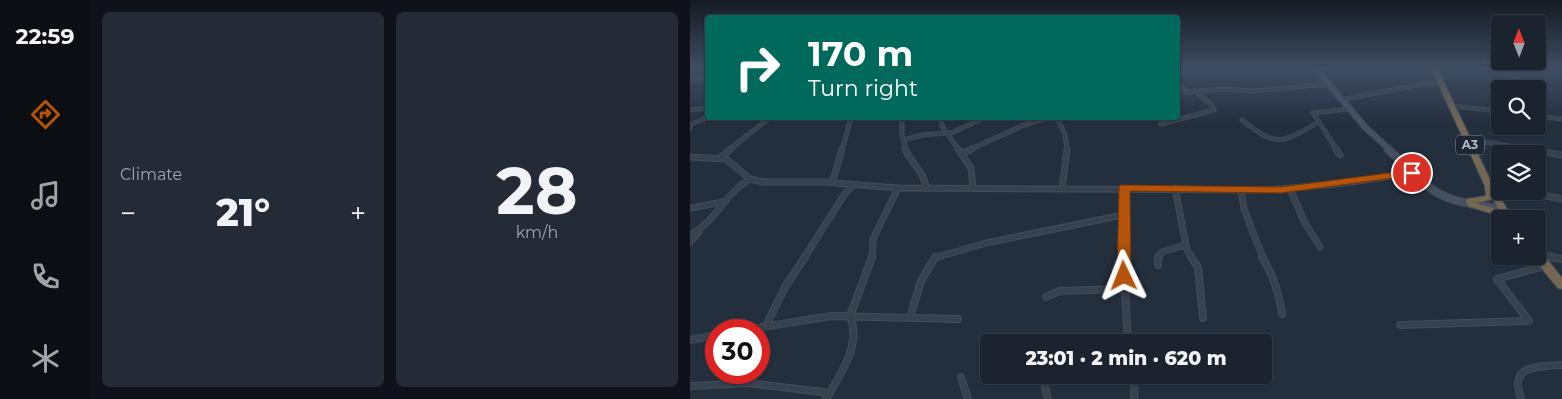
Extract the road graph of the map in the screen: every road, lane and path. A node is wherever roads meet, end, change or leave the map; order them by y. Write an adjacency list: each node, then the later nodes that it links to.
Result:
1 (1181, 87): 8 (street)
2 (1300, 87): 7 (street)
3 (1330, 87): 13 (main road)
4 (1333, 87): 10 (main road)
5 (1409, 87): 10 (street)
6 (1442, 87): 11 (highway, A3)
7 (1195, 91): 8 (street); 18 (street)
8 (1187, 92): 9 (street)
9 (1180, 93)
10 (1345, 99): 56 (main road)
11 (1450, 104): 15 (street); 33 (highway, A3)
12 (705, 108): 14 (street)
13 (1349, 109): 29 (street); 40 (main road)
14 (690, 110)
15 (1491, 110)
16 (1546, 117): 19 (street)
17 (705, 118): 31 (street)
18 (1180, 119)
19 (1562, 119)
20 (766, 120): 39 (street)
21 (851, 120): 42 (street)
22 (902, 120): 34 (street)
23 (940, 120): 32 (street)
24 (980, 120): 32 (street)
25 (1041, 120): 35 (street)
26 (1060, 120): 50 (street)
27 (1176, 120): 30 (street)
28 (1242, 120): 29 (street)
29 (1317, 122): 36 (street)
30 (1161, 124)
31 (690, 128)
32 (946, 133): 34 (street); 35 (street)
33 (1467, 139): 37 (street); 44 (highway, A3)
34 (903, 140): 46 (street)
35 (961, 154): 47 (street)
36 (1340, 154)
37 (1562, 155)
38 (690, 157): 39 (street)
39 (719, 158): 41 (street)
40 (1412, 173): 51 (street); 56 (main road)
41 (750, 179): 42 (street); 55 (street)
42 (830, 182): 43 (street)
43 (853, 185): 45 (street); 78 (street)
44 (1489, 186): 56 (highway); 57 (highway, A3)
45 (898, 188): 46 (street); 75 (street)
46 (926, 188): 47 (street)
47 (973, 188): 50 (street)
48 (1124, 188): 49 (street); 50 (street); 61 (street)
49 (1175, 188): 52 (street); 65 (street)
50 (1062, 189)
51 (1290, 189): 52 (street); 66 (street)
52 (1241, 190): 74 (street)
53 (1546, 196): 54 (street)
54 (1562, 199)
55 (725, 202): 58 (street); 62 (street)
56 (1471, 202): 57 (main road); 59 (highway)
57 (1501, 207): 60 (highway, A3)
58 (690, 208)
59 (1491, 210)
60 (1503, 210)
61 (1123, 215): 72 (street); 76 (street)
62 (700, 230): 63 (street); 64 (street)
63 (690, 234)
64 (690, 242)
65 (1185, 245): 69 (street); 77 (street)
66 (1320, 247)
67 (1546, 256): 68 (street)
68 (1562, 258)
69 (1158, 265)
70 (1546, 266): 71 (highway); 81 (street)
71 (1562, 284)
72 (1125, 289): 73 (street); 82 (street)
73 (1046, 296)
74 (1282, 314)
75 (850, 316): 76 (street); 80 (street); 90 (street)
76 (910, 318): 79 (street)
77 (1203, 318)
78 (769, 319)
79 (958, 319)
80 (770, 325)
81 (1400, 326)
82 (1128, 334)
83 (705, 337): 84 (street)
84 (690, 340)
85 (1562, 365): 94 (street)
86 (961, 378): 91 (street)
87 (1044, 384): 92 (street)
88 (1135, 384): 93 (street)
89 (690, 386): 90 (street)
90 (828, 396)
91 (968, 399)
92 (1048, 399)
93 (1134, 399)
94 (1521, 399)

